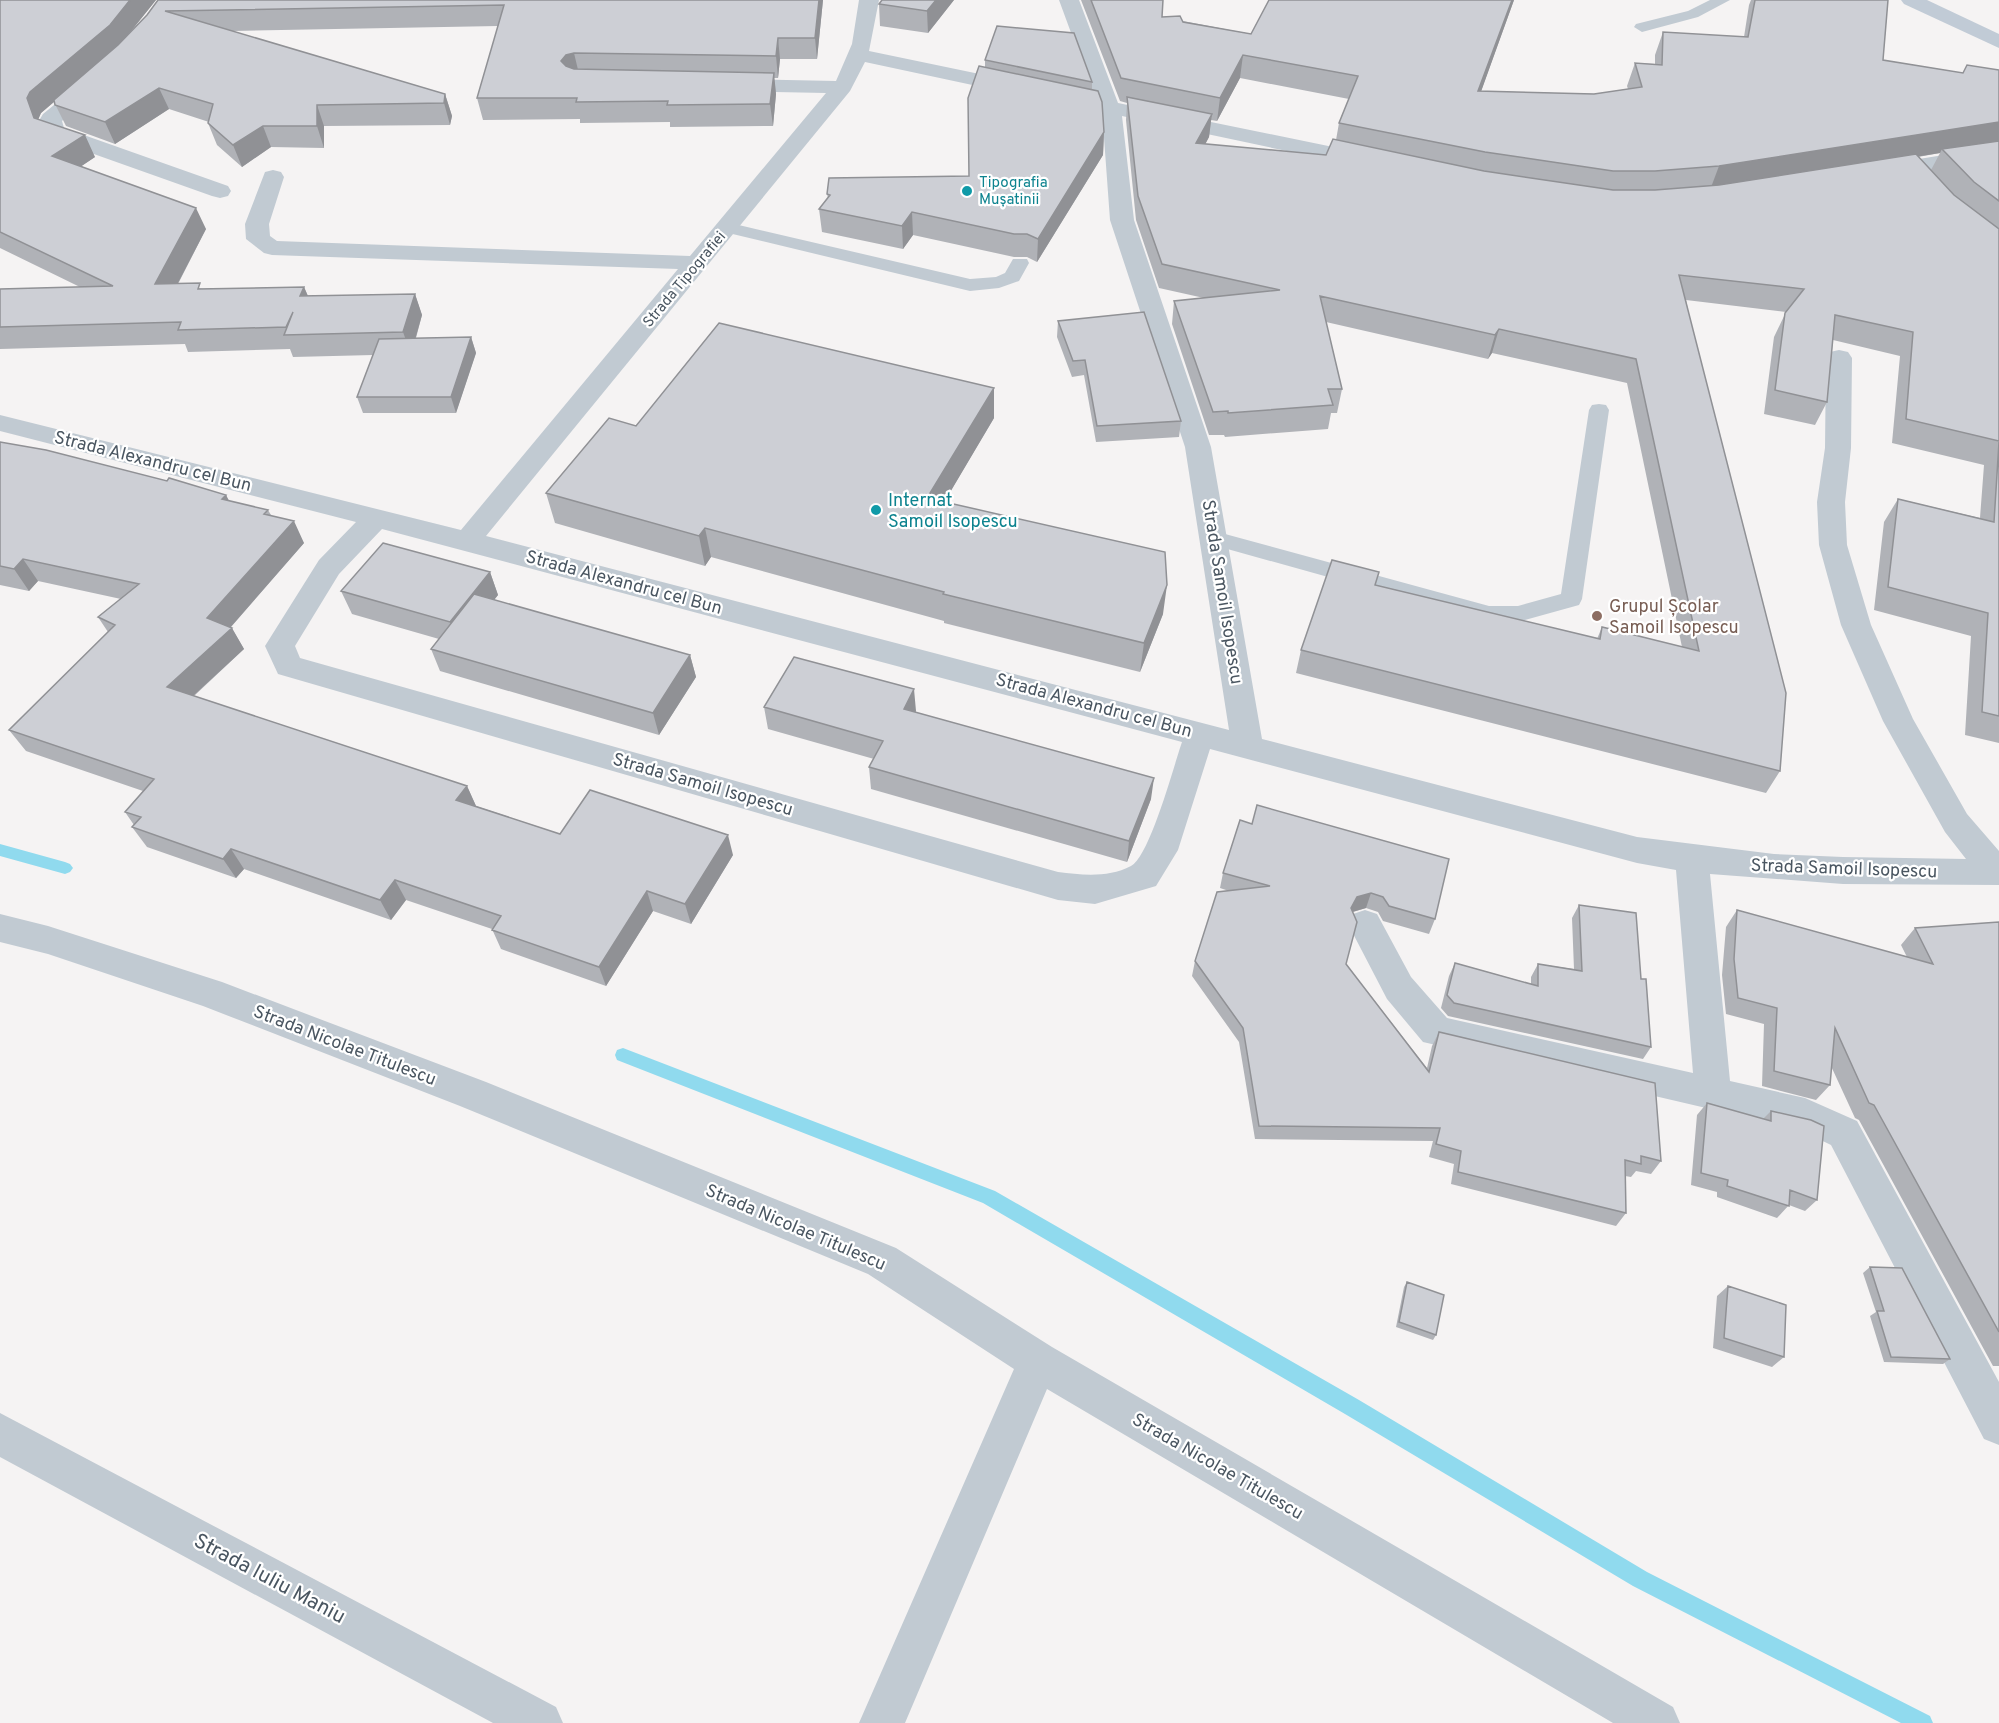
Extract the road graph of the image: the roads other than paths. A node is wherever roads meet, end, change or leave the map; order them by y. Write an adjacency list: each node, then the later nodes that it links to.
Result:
1 (869, 0): 7 (street, Strada Tipografiei)
2 (1069, 0): 11 (street, Strada Samoil Isopescu)
3 (1722, 0): 5 (lane)
4 (1911, 0): 6 (main road)
5 (1642, 27)
6 (1999, 42)
7 (859, 55): 10 (street, Strada Tipografiei); 11 (street)
8 (112, 66): 16 (street)
9 (711, 85): 10 (street)
10 (843, 87): 17 (street, Strada Tipografiei)
11 (1110, 108): 13 (street); 24 (street, Strada Samoil Isopescu)
12 (1999, 153): 14 (street)
13 (1397, 167)
14 (1861, 176)
15 (273, 177): 18 (street)
16 (220, 191)
17 (726, 227): 18 (street, Strada Tipografiei); 19 (lane)
18 (697, 263): 25 (street, Strada Tipografiei)
19 (1020, 263)
20 (1839, 358): 29 (street, Strada Samoil Isopescu)
21 (1599, 410): 24 (lane)
22 (0, 423): 23 (street, Strada Alexandru cel Bun)
23 (376, 518): 25 (street, Strada Alexandru cel Bun); 26 (street, Strada Samoil Isopescu)
24 (1214, 538): 27 (street, Strada Samoil Isopescu)
25 (467, 541): 26 (street, Strada Alexandru cel Bun)
26 (1200, 733): 27 (street, Strada Alexandru cel Bun)
27 (1247, 745): 28 (street, Strada Samoil Isopescu)
28 (1692, 860): 29 (street, Strada Samoil Isopescu); 32 (street)
29 (1998, 871)
30 (1365, 924): 32 (street)
31 (0, 928): 33 (street, Strada Nicolae Titulescu)
32 (1713, 1095): 34 (street)
33 (1038, 1361): 37 (street); 38 (street, Strada Nicolae Titulescu)
34 (1999, 1424)
35 (0, 1434): 36 (street, Strada Iuliu Maniu)
36 (540, 1723)
37 (882, 1723)
38 (1657, 1723)

